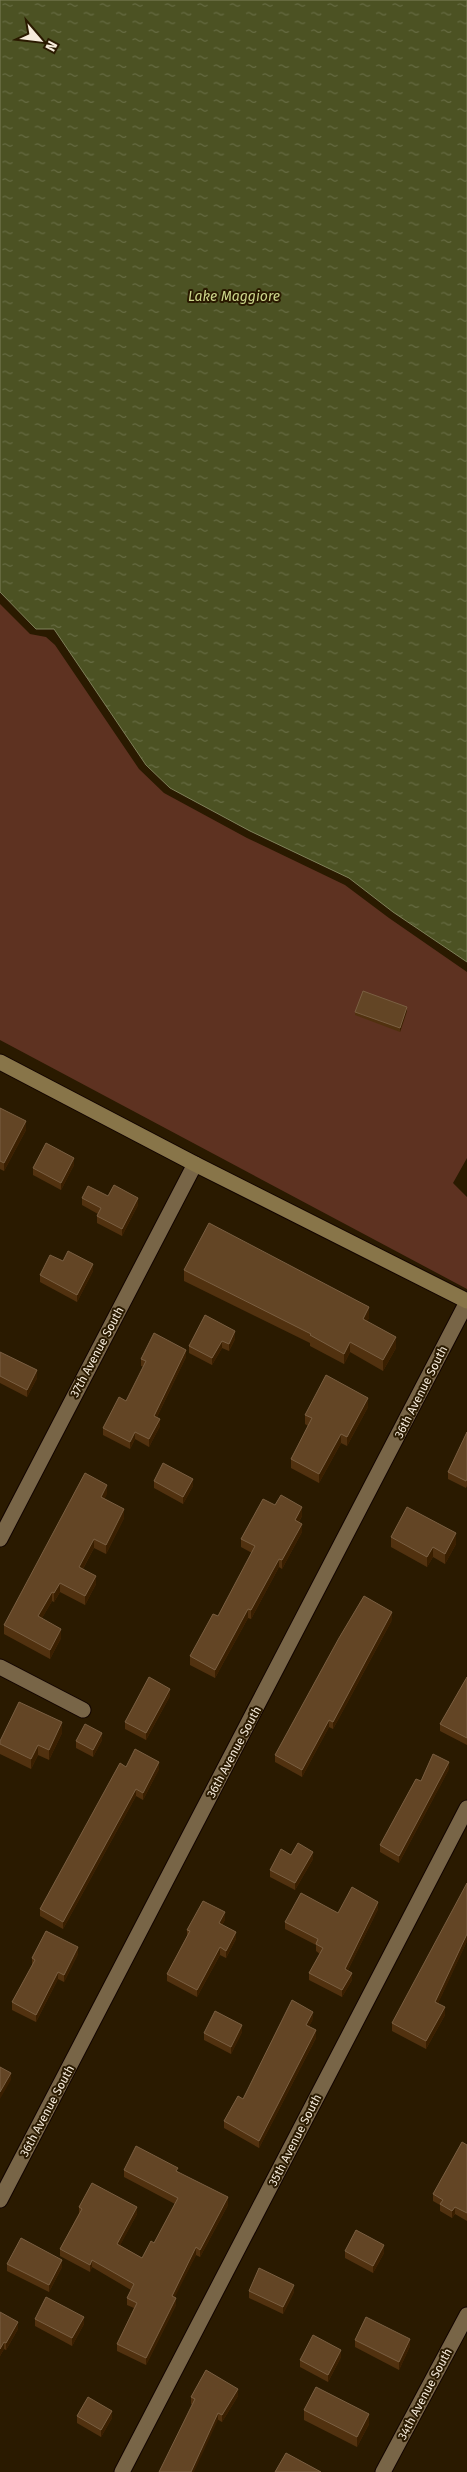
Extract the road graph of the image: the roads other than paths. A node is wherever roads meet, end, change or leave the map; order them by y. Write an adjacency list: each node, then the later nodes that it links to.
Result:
1 (0, 1062): 2 (main road)
2 (195, 1164): 3 (main road); 4 (street, 37th Avenue South)
3 (467, 1302): 8 (street, 36th Avenue South)
4 (0, 1539)
5 (0, 1667): 6 (street)
6 (83, 1710)
7 (467, 1808): 10 (street, 35th Avenue South)
8 (0, 2200)
9 (467, 2315): 11 (street, 34th Avenue South)
10 (122, 2472)
11 (383, 2472)

